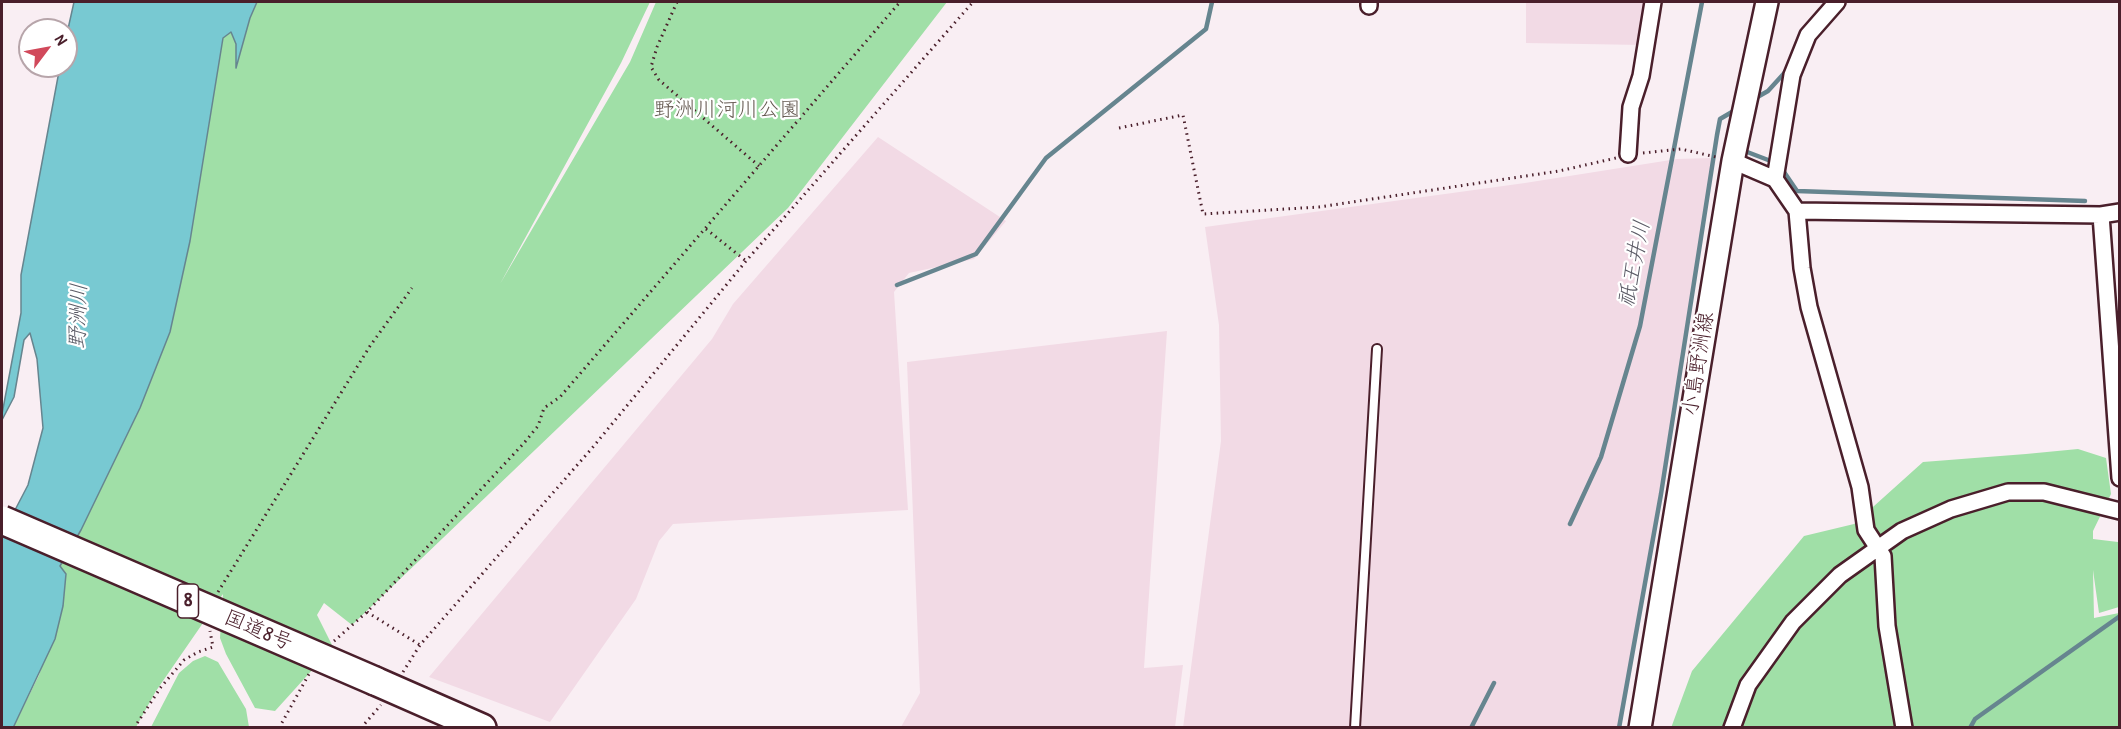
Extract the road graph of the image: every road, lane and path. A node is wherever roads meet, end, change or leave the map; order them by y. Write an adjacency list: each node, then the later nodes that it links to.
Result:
1 (677, 2): 10 (path)
2 (900, 2): 10 (path)
3 (973, 2): 16 (path)
4 (1653, 2): 8 (street)
5 (1767, 2): 9 (main road, 小島野洲線)
6 (1837, 2): 11 (street)
7 (1119, 128): 8 (path)
8 (1628, 154): 9 (path)
9 (1732, 161): 11 (street); 36 (main road, 小島野洲線)
10 (760, 166): 15 (path)
11 (1775, 179): 12 (street)
12 (1797, 211): 14 (street); 23 (street)
13 (2120, 212): 14 (street)
14 (2101, 215): 19 (street)
15 (706, 229): 16 (path); 25 (path)
16 (746, 261): 28 (path)
17 (412, 288): 24 (path)
18 (1377, 350): 35 (lane)
19 (2118, 459): 20 (street)
20 (2120, 478)
21 (2120, 512): 23 (street)
22 (2, 520): 30 (highway, 国道8号 / 8, bridge)
23 (1878, 548): 37 (street); 38 (street)
24 (216, 598)
25 (367, 612): 27 (path); 28 (path)
26 (209, 624): 31 (path)
27 (330, 644)
28 (420, 645): 30 (path)
29 (310, 670): 32 (path)
30 (384, 685): 33 (path); 34 (highway, 国道8号 / 8)
31 (134, 728)
32 (279, 728)
33 (361, 728)
34 (482, 728)
35 (1355, 728)
36 (1640, 728)
37 (1732, 728)
38 (1904, 728)

